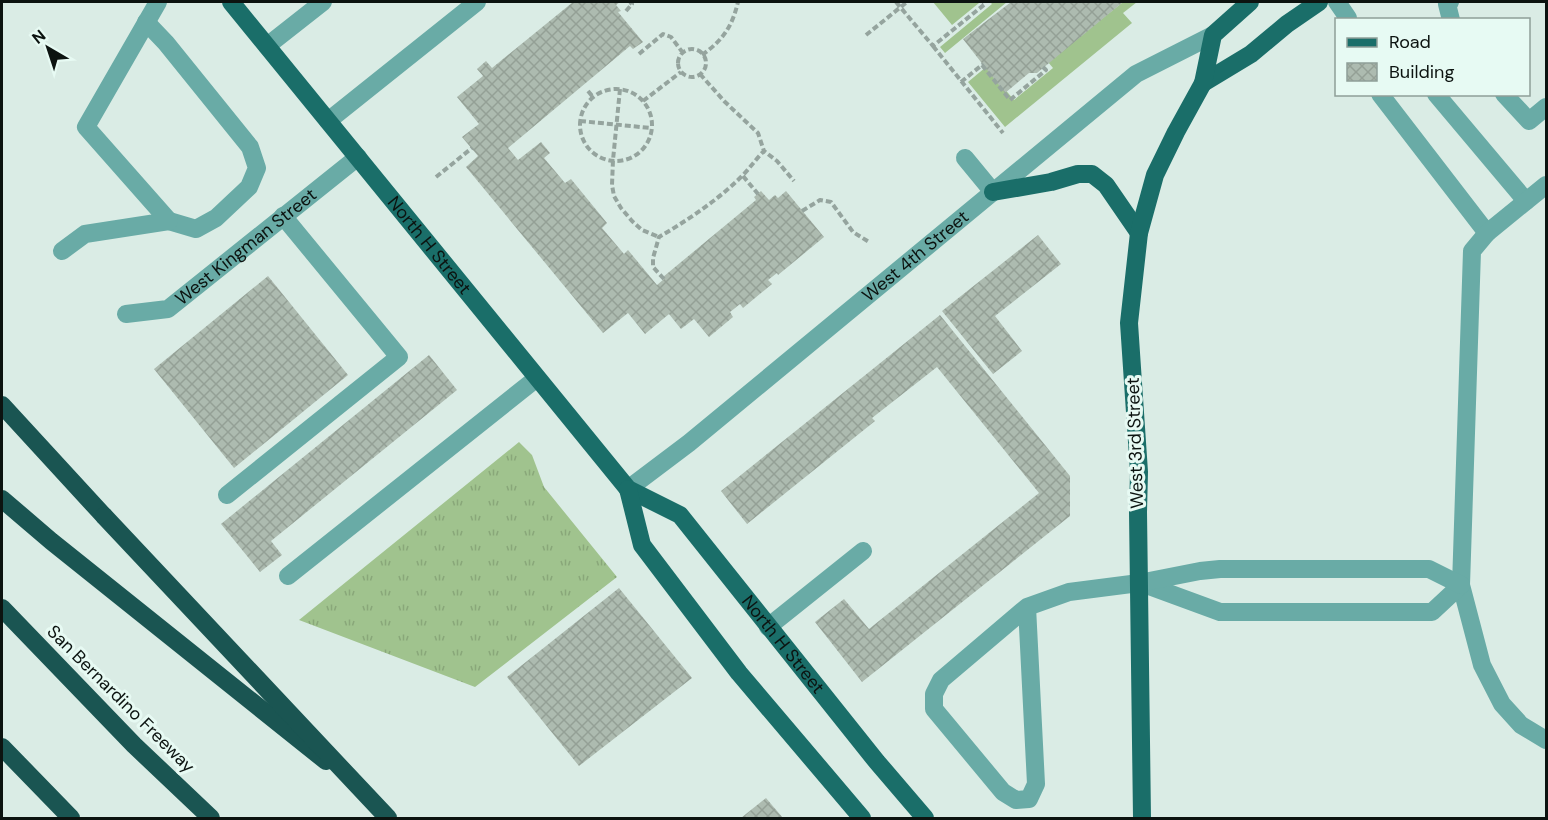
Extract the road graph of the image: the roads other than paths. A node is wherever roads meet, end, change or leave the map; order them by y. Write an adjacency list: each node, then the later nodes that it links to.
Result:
1 (158, 2): 11 (street)
2 (231, 2): 13 (main road, North H Street)
3 (323, 2): 13 (street)
4 (477, 2): 19 (street)
5 (1250, 2): 12 (main road)
6 (1319, 2): 14 (main road, West 3rd Street)
7 (1337, 2): 9 (street)
8 (1450, 2): 10 (street)
9 (1350, 18)
10 (1451, 18)
11 (146, 22): 26 (street); 26 (street)
12 (1212, 35): 14 (main road, West 3rd Street); 23 (street, West 4th Street)
13 (267, 46): 19 (main road, North H Street)
14 (1203, 83): 27 (main road, West 3rd Street)
15 (1382, 96): 28 (street)
16 (1438, 96): 24 (street)
17 (1506, 96): 18 (street)
18 (1546, 107)
19 (328, 121): 20 (main road, North H Street)
20 (358, 157): 25 (street, West Kingman Street); 31 (main road, North H Street)
21 (965, 158): 23 (street)
22 (1546, 185): 24 (street)
23 (993, 192): 27 (main road); 33 (street, West 4th Street)
24 (1526, 201): 28 (street)
25 (283, 216): 30 (street, West Kingman Street); 34 (street)
26 (169, 221): 29 (street)
27 (1139, 233): 38 (main road, West 3rd Street)
28 (1487, 233): 39 (street)
29 (62, 250)
30 (126, 314)
31 (537, 378): 33 (main road, North H Street); 37 (street)
32 (2, 405): 47 (highway, bridge)
33 (627, 489): 42 (main road, North H Street); 49 (main road, North H Street)
34 (227, 495)
35 (2, 500): 48 (highway)
36 (863, 551): 42 (street)
37 (288, 576)
38 (1139, 583): 39 (street); 39 (street); 40 (street); 51 (main road, West 3rd Street)
39 (1461, 585): 43 (street)
40 (1027, 607): 40 (street)
41 (2, 608): 46 (highway, San Bernardino Freeway)
42 (768, 627): 50 (main road, North H Street)
43 (1546, 740)
44 (2, 747): 45 (highway)
45 (71, 819)
46 (212, 819)
47 (388, 819)
48 (398, 819)
49 (862, 819)
50 (926, 819)
51 (1142, 819)

